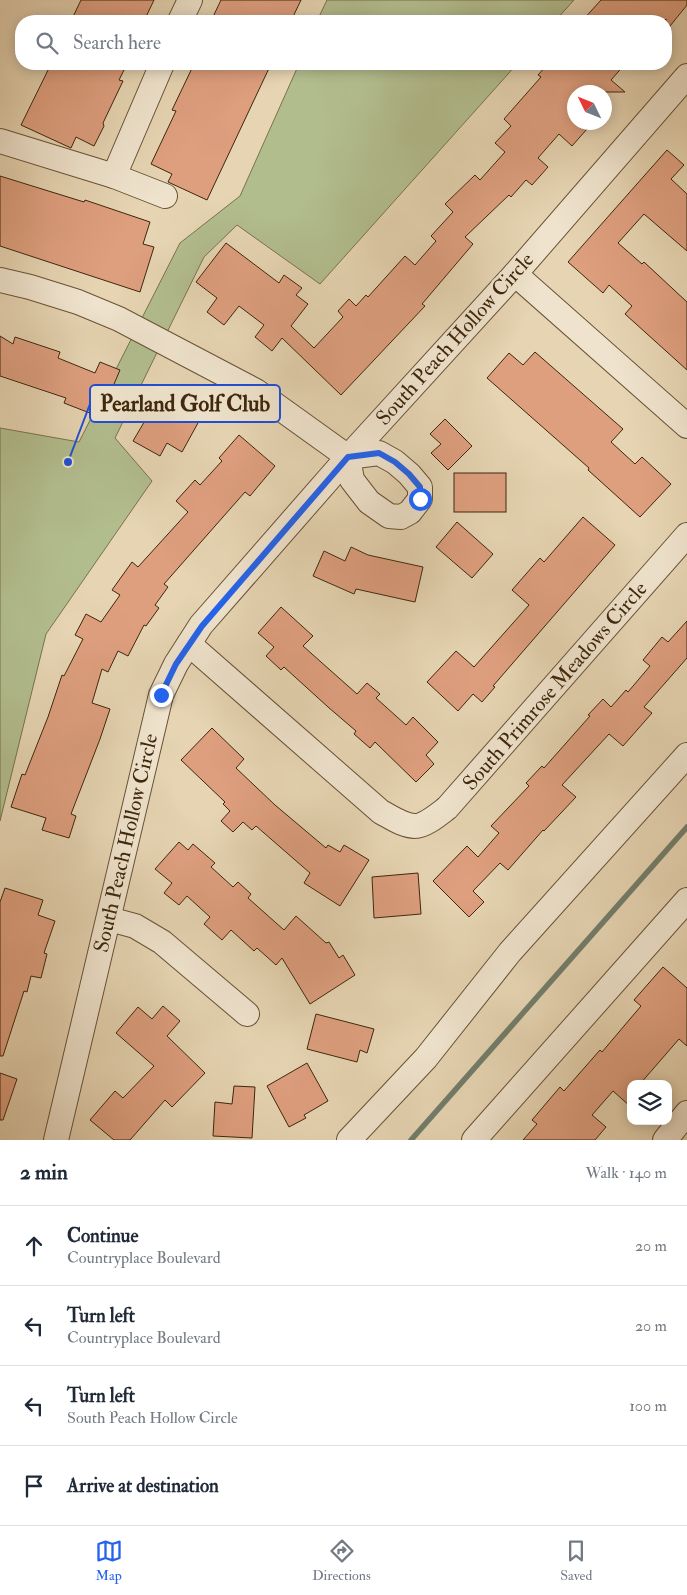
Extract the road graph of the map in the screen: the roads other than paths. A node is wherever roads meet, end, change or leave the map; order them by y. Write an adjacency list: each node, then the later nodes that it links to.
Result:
1 (190, 0): 2 (street)
2 (183, 15)
3 (159, 70): 6 (street)
4 (684, 87): 8 (street, South Peach Hollow Circle)
5 (0, 141): 6 (street)
6 (114, 176): 7 (street)
7 (165, 196)
8 (515, 274): 10 (street); 11 (street, South Peach Hollow Circle)
9 (0, 280): 11 (street)
10 (687, 426)
11 (348, 457): 13 (street, South Peach Hollow Circle)
12 (687, 535): 13 (street, South Primrose Meadows Circle)
13 (189, 644): 16 (street, South Peach Hollow Circle)
14 (687, 754): 20 (street)
15 (687, 900): 21 (street)
16 (109, 919): 17 (street); 19 (street, South Peach Hollow Circle)
17 (247, 1014)
18 (687, 1113): 22 (street)
19 (56, 1140)
20 (349, 1140)
21 (474, 1140)
22 (666, 1140)

